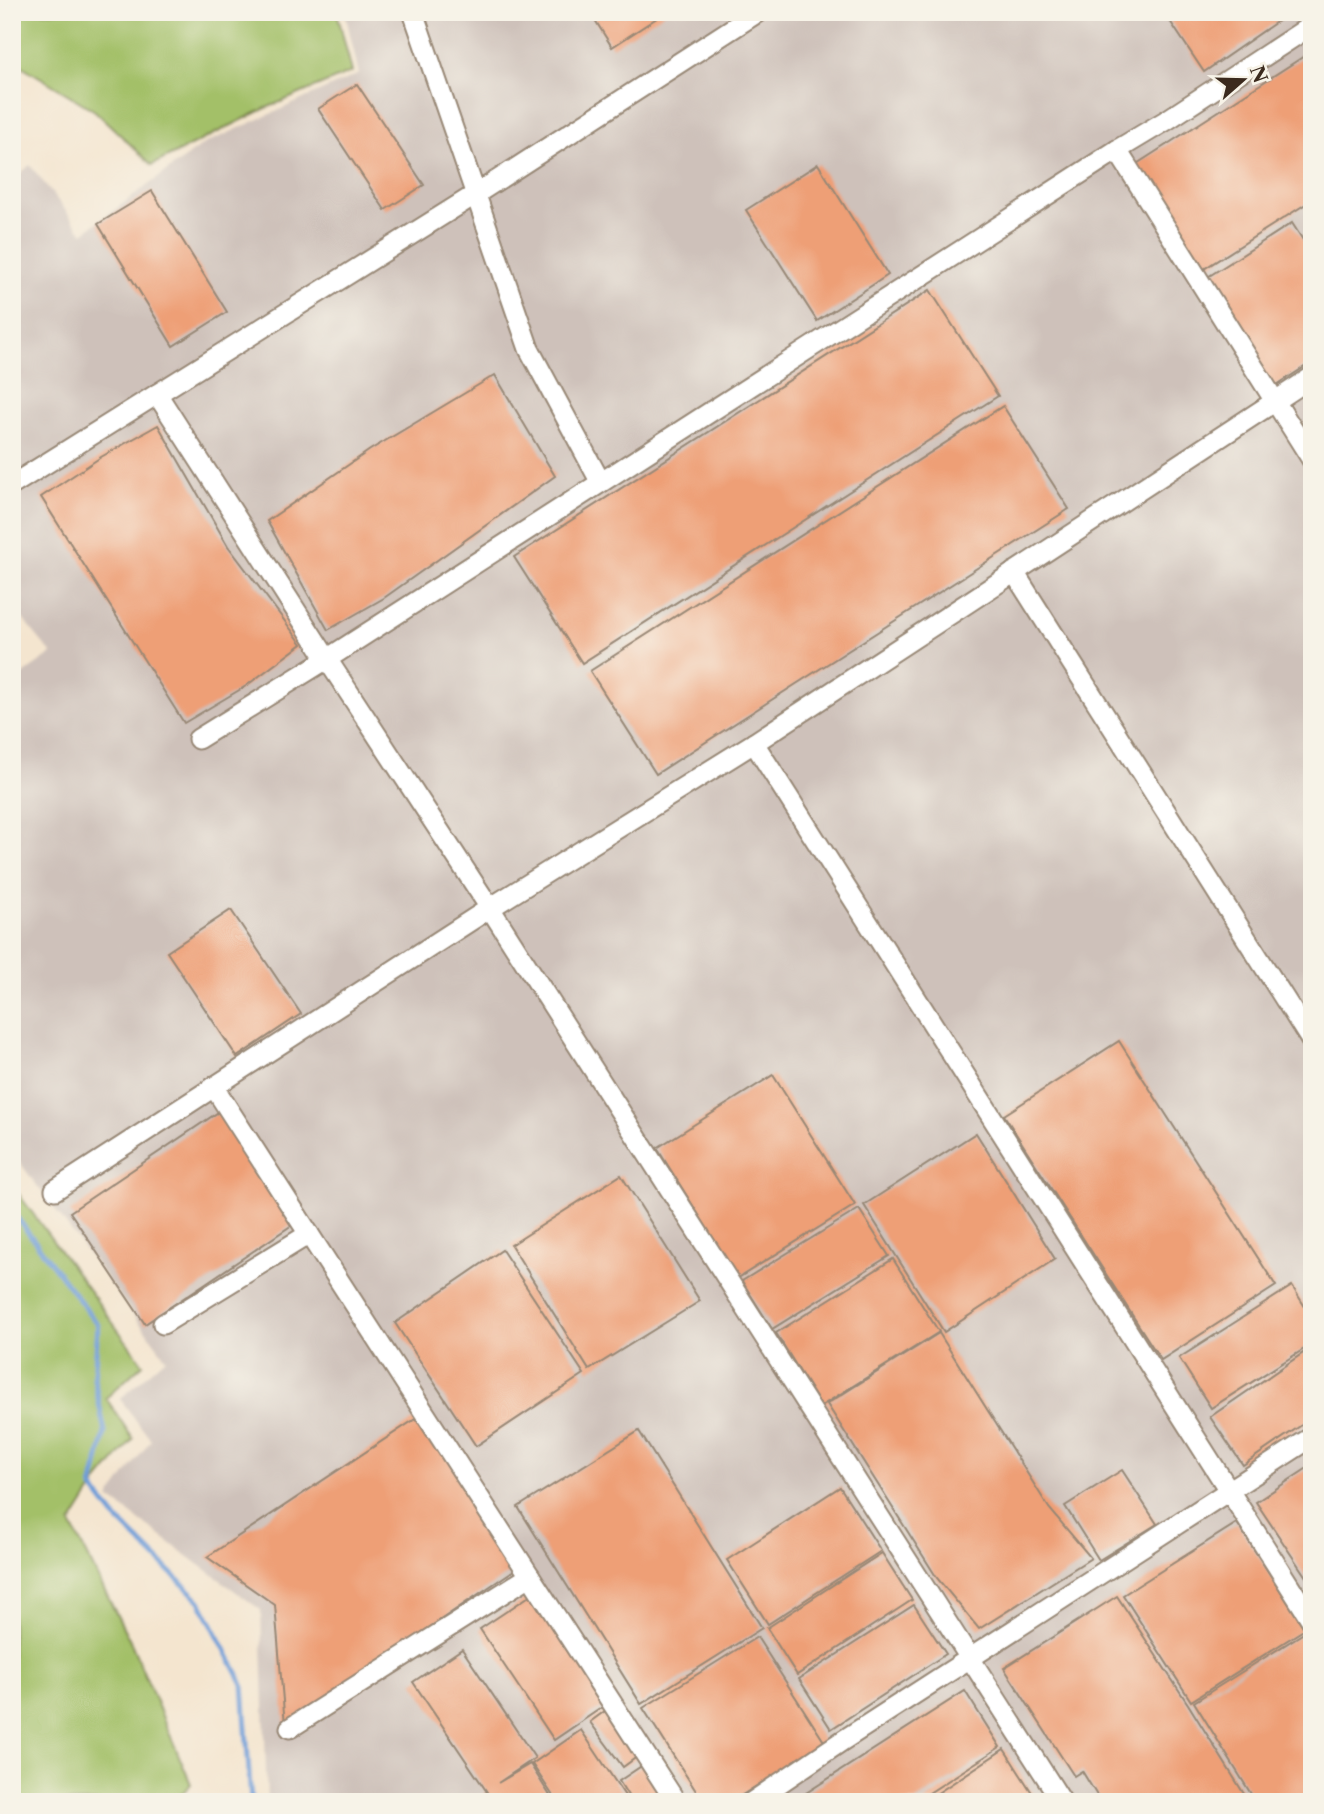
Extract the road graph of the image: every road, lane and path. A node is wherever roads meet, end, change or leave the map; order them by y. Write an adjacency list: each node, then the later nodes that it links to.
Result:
1 (413, 12): 5 (lane)
2 (758, 12): 5 (lane)
3 (1312, 25): 4 (lane)
4 (1117, 150): 8 (lane); 10 (lane)
5 (476, 194): 7 (lane); 10 (lane)
6 (1312, 377): 8 (lane)
7 (157, 394): 11 (lane); 13 (lane)
8 (1275, 400): 9 (lane); 12 (lane)
9 (1312, 460)
10 (600, 481): 13 (lane)
11 (12, 485)
12 (1014, 572): 15 (lane); 17 (lane)
13 (327, 659): 14 (lane); 16 (lane)
14 (198, 739)
15 (754, 743): 16 (lane); 23 (lane)
16 (490, 908): 18 (lane); 26 (lane)
17 (1312, 1042)
18 (215, 1087): 19 (lane); 20 (lane)
19 (55, 1190)
20 (309, 1234): 21 (lane); 24 (lane)
21 (163, 1324)
22 (1312, 1437): 23 (lane)
23 (1229, 1492): 25 (lane); 26 (lane)
24 (530, 1576): 27 (lane); 28 (lane)
25 (1312, 1621)
26 (971, 1658): 29 (lane); 30 (lane)
27 (290, 1728)
28 (676, 1802)
29 (752, 1802)
30 (1062, 1802)

